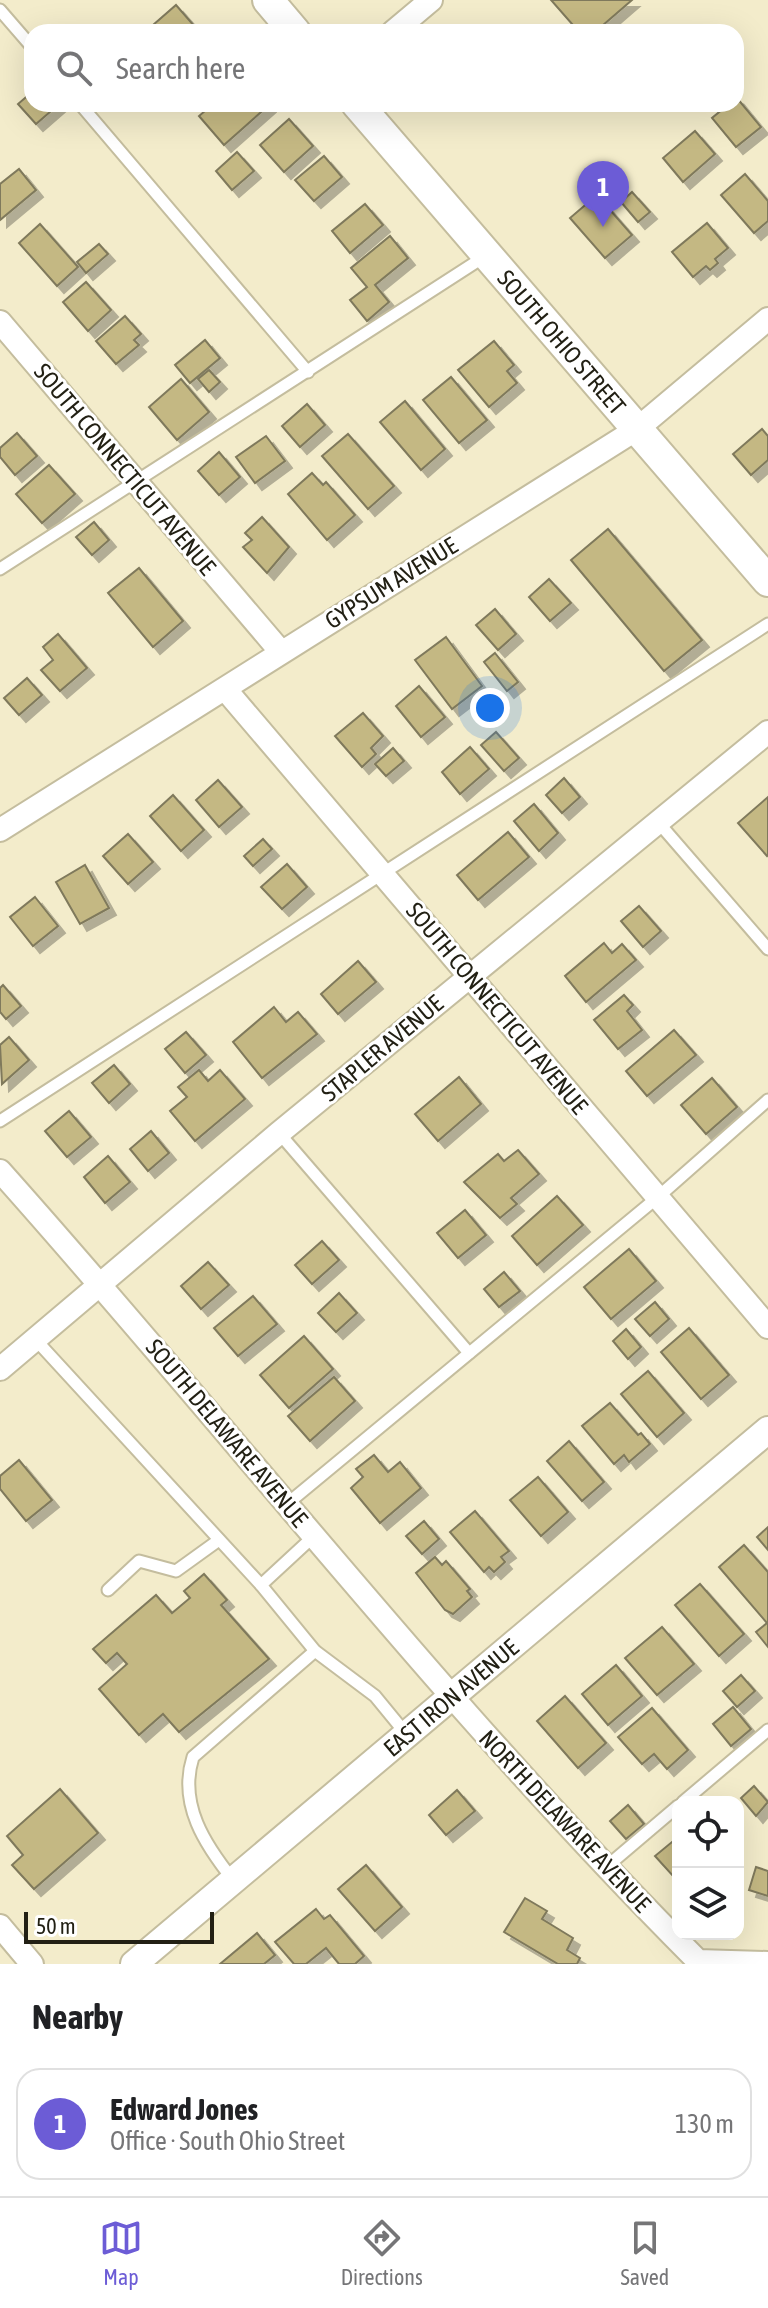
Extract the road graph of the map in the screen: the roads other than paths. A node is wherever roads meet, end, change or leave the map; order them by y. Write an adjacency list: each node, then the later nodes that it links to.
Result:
1 (268, 0): 4 (main road)
2 (431, 0): 5 (street)
3 (0, 10): 6 (lane)
4 (288, 24)
5 (402, 24)
6 (24, 38)
7 (87, 112): 12 (lane)
8 (364, 112): 9 (main road, SOUTH OHIO STREET)
9 (487, 255): 12 (lane); 13 (main road, SOUTH OHIO STREET)
10 (768, 319): 13 (street, GYPSUM AVENUE)
11 (0, 322): 14 (street, SOUTH CONNECTICUT AVENUE)
12 (308, 372): 14 (lane)
13 (637, 429): 16 (main road, SOUTH OHIO STREET); 18 (street, GYPSUM AVENUE)
14 (137, 482): 15 (lane); 18 (street, SOUTH CONNECTICUT AVENUE)
15 (0, 569)
16 (768, 581)
17 (768, 624): 23 (lane)
18 (281, 652): 19 (street, GYPSUM AVENUE)
19 (225, 689): 22 (street, GYPSUM AVENUE); 23 (street, SOUTH CONNECTICUT AVENUE)
20 (768, 732): 21 (street, STAPLER AVENUE)
21 (658, 822): 24 (lane); 25 (street, STAPLER AVENUE)
22 (0, 830)
23 (382, 873): 25 (street, SOUTH CONNECTICUT AVENUE); 27 (lane)
24 (768, 949)
25 (469, 976): 28 (street, STAPLER AVENUE); 30 (street, SOUTH CONNECTICUT AVENUE)
26 (768, 1100): 30 (lane)
27 (0, 1121)
28 (279, 1133): 31 (street, STAPLER AVENUE); 34 (lane)
29 (0, 1171): 31 (street, SOUTH DELAWARE AVENUE)
30 (658, 1197): 32 (street, SOUTH CONNECTICUT AVENUE); 34 (lane)
31 (100, 1282): 33 (street, STAPLER AVENUE); 37 (street, SOUTH DELAWARE AVENUE)
32 (768, 1327)
33 (35, 1339): 35 (street, STAPLER AVENUE); 39 (lane)
34 (469, 1353): 37 (lane)
35 (0, 1369)
36 (768, 1430): 43 (street, EAST IRON AVENUE)
37 (287, 1504): 38 (street, SOUTH DELAWARE AVENUE)
38 (314, 1536): 40 (lane); 43 (street, SOUTH DELAWARE AVENUE)
39 (219, 1540): 40 (lane); 41 (lane)
40 (261, 1585): 42 (lane)
41 (108, 1590)
42 (315, 1651): 45 (lane); 49 (lane)
43 (452, 1698): 45 (street, EAST IRON AVENUE); 48 (street, NORTH DELAWARE AVENUE)
44 (768, 1730): 46 (lane)
45 (407, 1736): 49 (street, EAST IRON AVENUE)
46 (690, 1796)
47 (672, 1811): 48 (lane)
48 (605, 1868): 51 (street, NORTH DELAWARE AVENUE)
49 (234, 1881): 53 (street, EAST IRON AVENUE)
50 (0, 1926): 52 (street)
51 (768, 1963)
52 (32, 1964)
53 (134, 1964)

